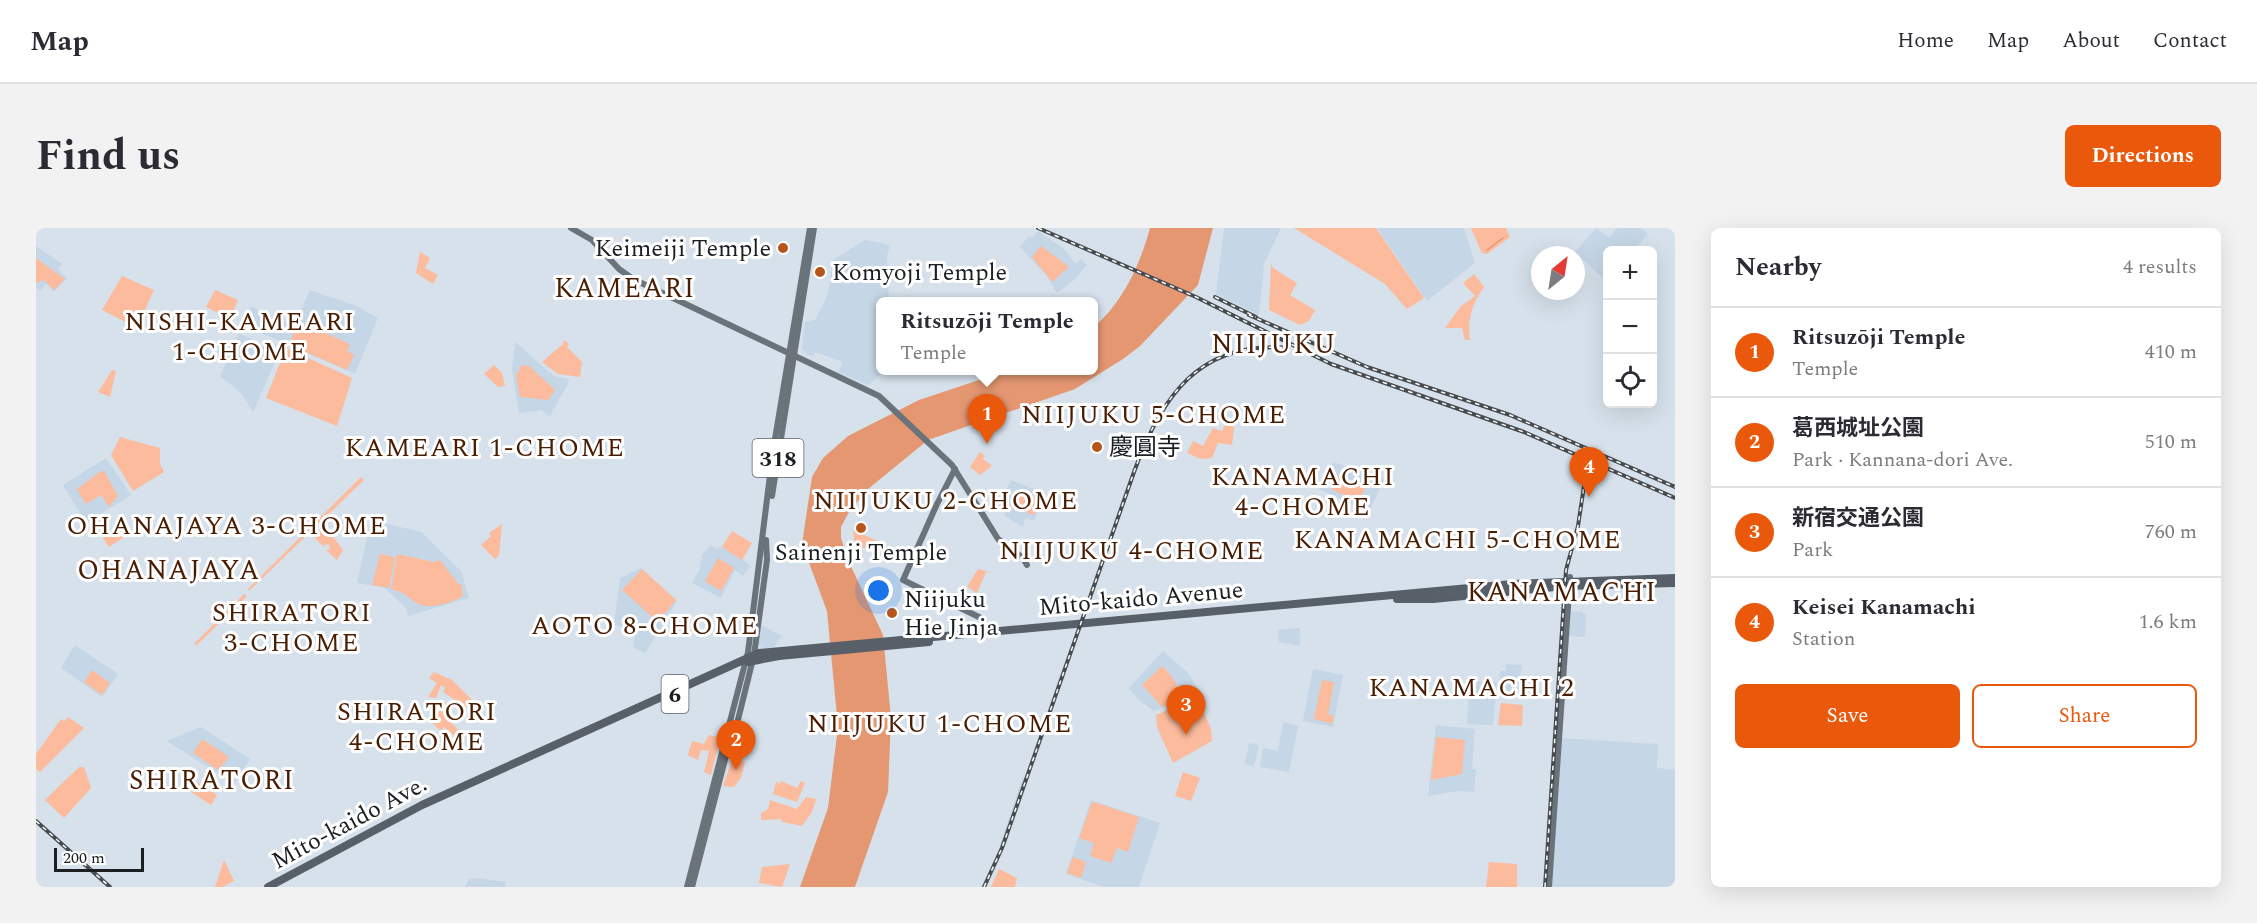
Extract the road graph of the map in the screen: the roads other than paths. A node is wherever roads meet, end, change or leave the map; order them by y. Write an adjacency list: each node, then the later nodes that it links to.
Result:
1 (571, 228): 3 (main road)
2 (812, 228): 3 (main road, 318); 4 (main road, 318)
3 (788, 353): 4 (main road); 6 (main road, 318)
4 (795, 356): 5 (main road); 6 (main road, 318)
5 (955, 470): 7 (main road); 13 (main road)
6 (764, 540): 14 (main road); 15 (main road); 22 (main road, 318)
7 (1027, 565)
8 (1675, 579): 10 (highway, Mito-kaido Avenue / 6); 12 (highway, Mito-kaido Avenue / 6)
9 (1516, 581): 10 (highway, Mito-kaido Avenue / 6); 11 (highway); 12 (highway, Mito-kaido Avenue / 6)
10 (1570, 582): 11 (highway, Mito-kaido Avenue / 6); 27 (main road)
11 (1517, 591): 12 (highway, Mito-kaido Avenue / 6)
12 (1398, 597): 13 (highway, Mito-kaido Avenue / 6); 16 (highway, Mito-kaido Avenue / 6)
13 (983, 632): 16 (highway, Mito-kaido Avenue / 6)
14 (747, 638): 15 (main road); 18 (main road)
15 (756, 641): 17 (main road)
16 (887, 643): 17 (highway, Mito-kaido Ave. / 6)
17 (753, 658): 18 (highway, Mito-kaido Ave. / 6); 21 (main road)
18 (742, 662): 19 (highway, Mito-kaido Ave. / 6); 20 (main road); 23 (highway, Mito-kaido Ave. / 6)
19 (733, 668): 20 (main road); 24 (highway, Mito-kaido Ave. / 6)
20 (739, 677): 21 (main road); 22 (main road)
21 (748, 682): 22 (main road)
22 (719, 776): 25 (main road, 318); 26 (main road, 318)
23 (268, 887)
24 (277, 887)
25 (687, 887)
26 (692, 887)
27 (1549, 887)

